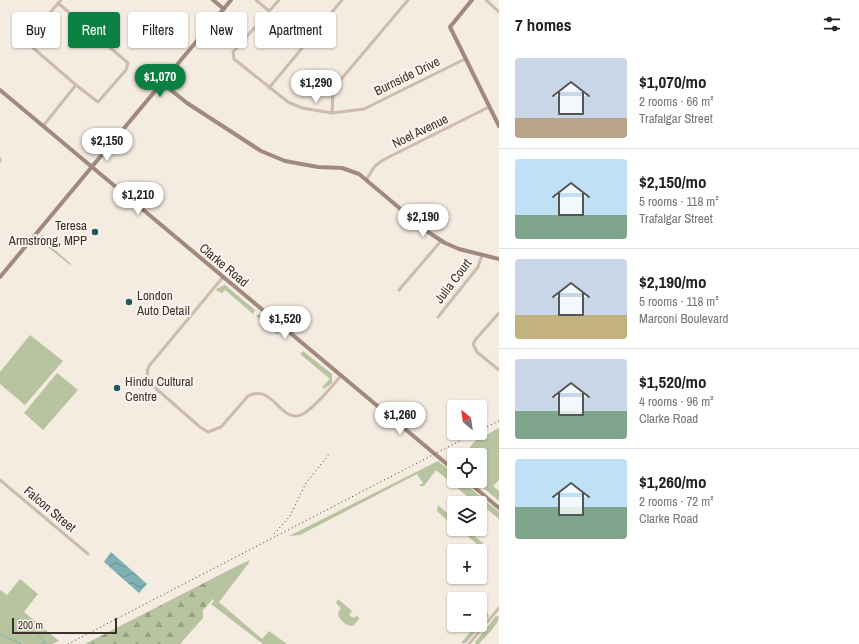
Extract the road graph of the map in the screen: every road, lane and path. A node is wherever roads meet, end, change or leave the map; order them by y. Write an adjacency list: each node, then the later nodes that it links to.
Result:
1 (61, 0): 10 (street)
2 (213, 0): 11 (main road)
3 (231, 0): 11 (main road)
4 (256, 0): 12 (street)
5 (279, 0): 12 (street, Burnside Drive)
6 (342, 0): 17 (street)
7 (408, 0): 20 (street)
8 (472, 0): 14 (main road)
9 (486, 0): 13 (street)
10 (58, 3): 16 (street); 16 (street)
11 (224, 9): 15 (main road)
12 (269, 11): 17 (street, Burnside Drive)
13 (499, 12)
14 (465, 58): 19 (main road); 20 (street, Burnside Drive)
15 (162, 83): 23 (main road); 24 (main road)
16 (76, 85): 21 (street)
17 (269, 88): 20 (street, Burnside Drive)
18 (0, 90): 21 (main road, Clarke Road)
19 (489, 107): 22 (main road); 24 (street, Noel Avenue)
20 (332, 113)
21 (43, 126): 23 (main road, Clarke Road)
22 (499, 126)
23 (92, 167): 28 (main road, Clarke Road); 29 (main road)
24 (366, 180): 25 (main road)
25 (441, 241): 26 (main road); 30 (street)
26 (482, 255): 27 (main road); 32 (street, Julia Court)
27 (499, 259)
28 (223, 277): 34 (main road, Clarke Road); 34 (street)
29 (0, 278)
30 (399, 290)
31 (499, 313): 33 (street)
32 (438, 317)
33 (499, 370)
34 (341, 376): 35 (main road, Clarke Road)
35 (447, 464)
36 (0, 480): 39 (street, Falcon Street)
37 (475, 488): 38 (main road)
38 (499, 508)
39 (88, 554)
40 (499, 608): 41 (street)
41 (469, 644)

